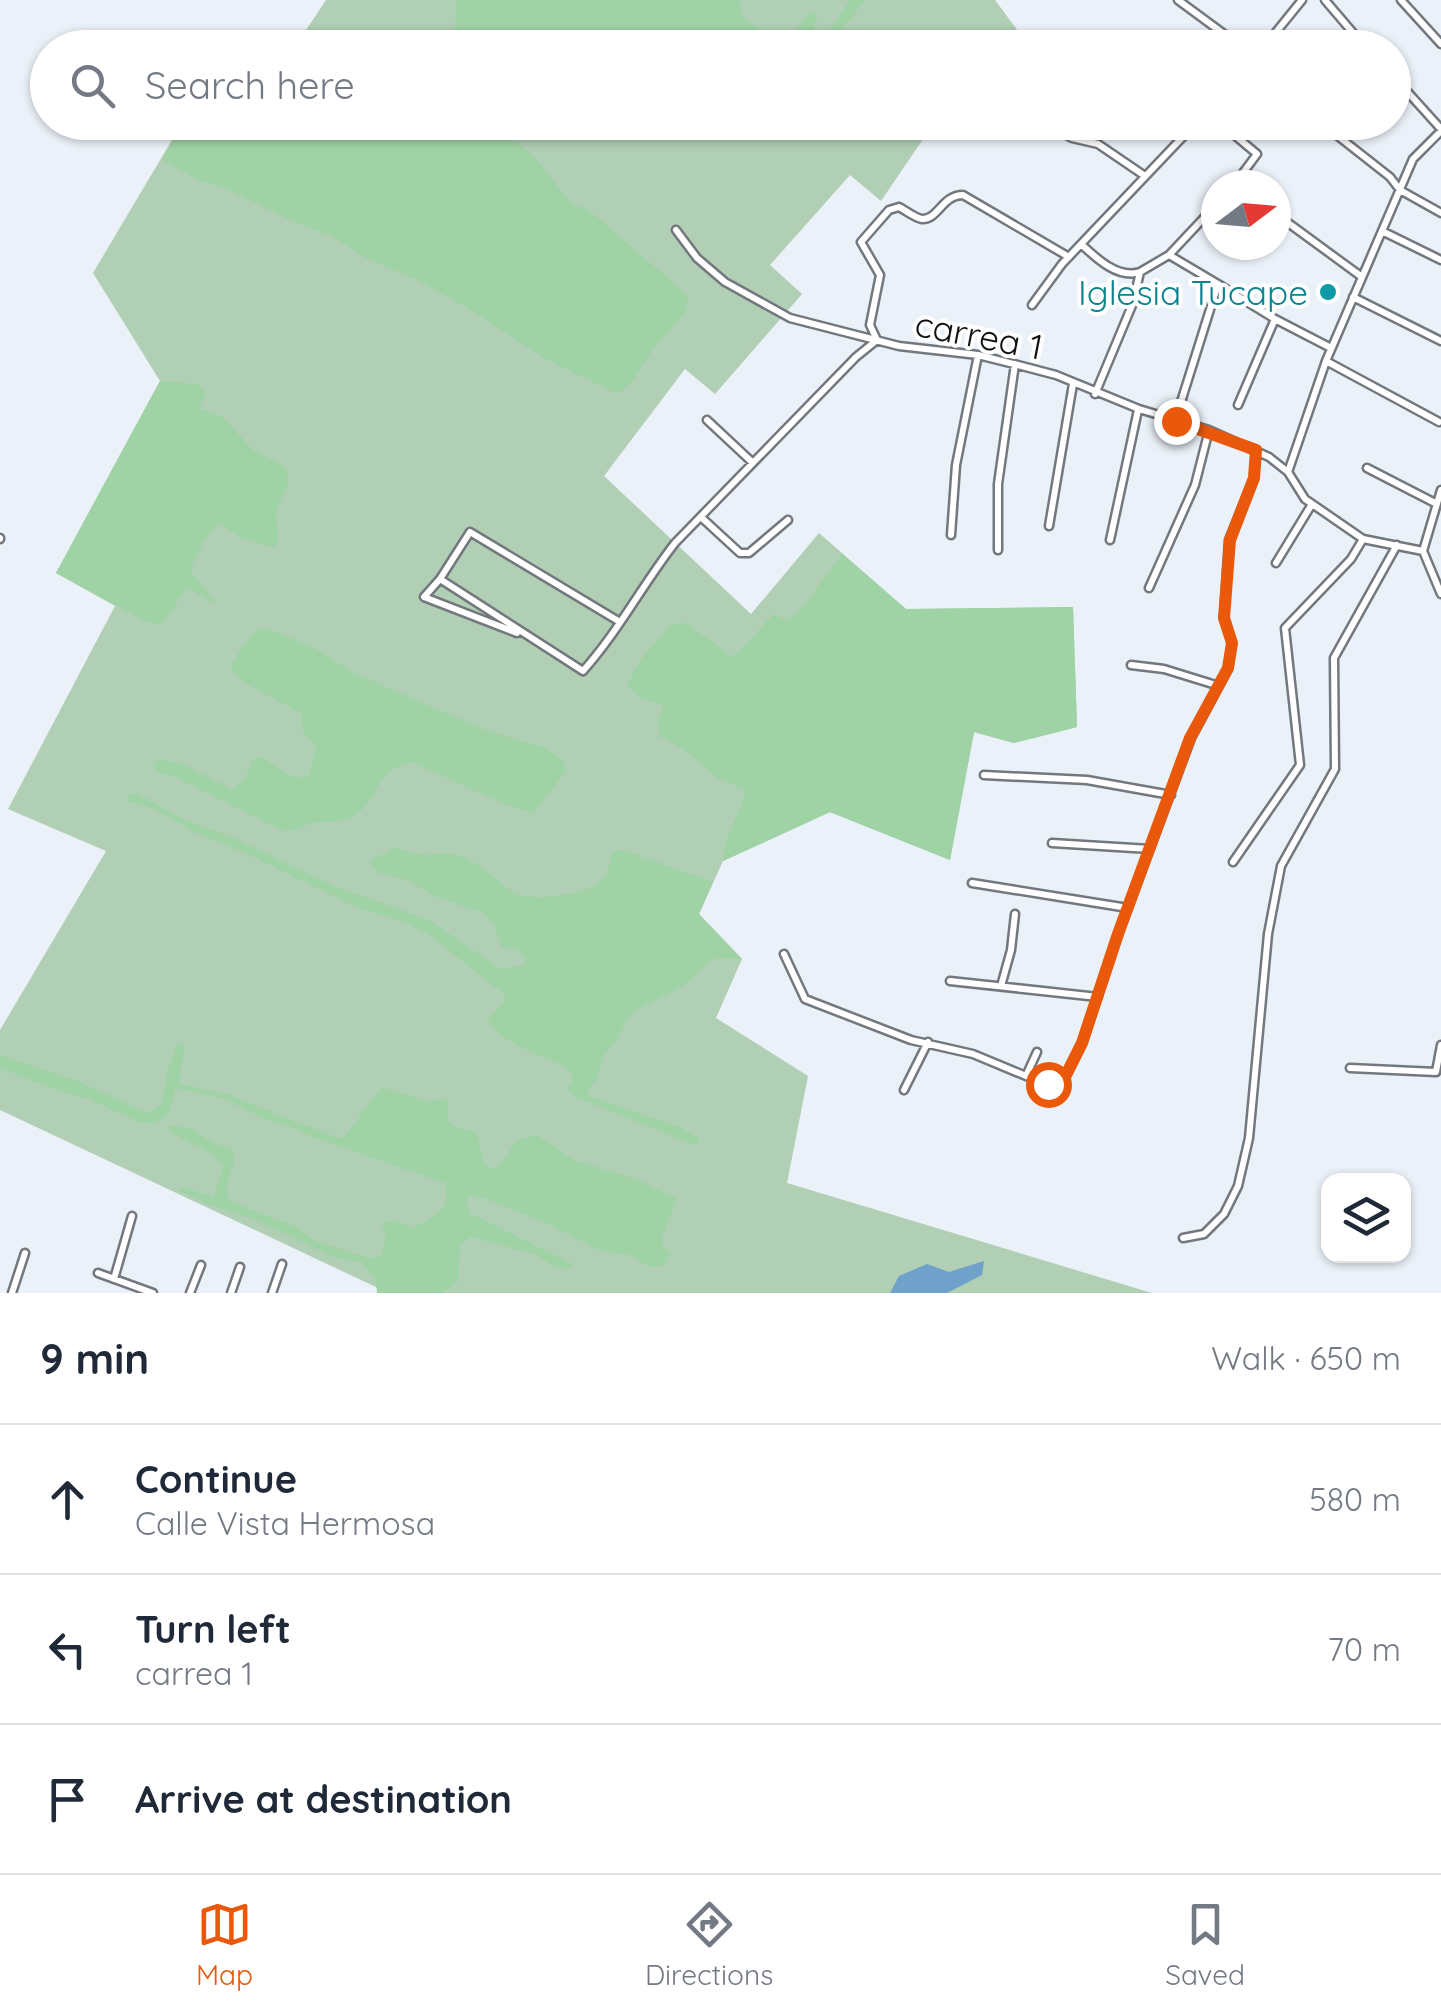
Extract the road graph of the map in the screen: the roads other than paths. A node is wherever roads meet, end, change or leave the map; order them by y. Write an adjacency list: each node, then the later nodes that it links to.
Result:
1 (1178, 0): 5 (street)
2 (1302, 0): 6 (street)
3 (1326, 0): 7 (street)
4 (1401, 0): 8 (street)
5 (1219, 30)
6 (1278, 30)
7 (1351, 30)
8 (1441, 44)
9 (1411, 96): 10 (street)
10 (1441, 130): 17 (street)
11 (1081, 140): 16 (street)
12 (1179, 140): 16 (street)
13 (1240, 140): 15 (street)
14 (1343, 140): 17 (street)
15 (1246, 170)
16 (1145, 176): 23 (street)
17 (1400, 190): 18 (street); 22 (street)
18 (1441, 213)
19 (1201, 221): 24 (street)
20 (1291, 225): 28 (street)
21 (676, 230): 33 (street, carrea 1)
22 (1384, 232): 26 (street); 28 (street)
23 (1081, 244): 25 (street); 27 (street)
24 (1170, 255): 27 (street); 29 (street)
25 (1069, 257): 31 (street); 33 (street)
26 (1441, 260)
27 (1140, 272): 40 (street)
28 (1362, 278): 30 (street)
29 (1218, 284): 32 (street); 44 (street)
30 (1353, 297): 34 (street); 35 (street)
31 (1032, 305)
32 (1275, 319): 35 (street); 41 (street)
33 (877, 340): 36 (street, carrea 1); 48 (street)
34 (1441, 341)
35 (1331, 348): 37 (street)
36 (978, 354): 38 (street, carrea 1); 57 (street)
37 (1326, 361): 45 (street); 50 (street)
38 (1015, 364): 39 (street, carrea 1); 61 (street)
39 (1074, 384): 40 (street, carrea 1); 56 (street)
40 (1095, 394): 42 (street, carrea 1)
41 (1238, 405)
42 (1138, 409): 44 (street, carrea 1); 59 (street)
43 (707, 420): 48 (street)
44 (1176, 421): 46 (street, carrea 1)
45 (1439, 422)
46 (1209, 430): 47 (street, carrea 1); 65 (street)
47 (1256, 450): 50 (street, carrea 1); 70 (street)
48 (753, 463): 54 (street)
49 (1367, 468): 53 (street)
50 (1288, 472): 52 (street, carrea 1)
51 (1441, 490): 53 (street)
52 (1312, 504): 58 (street, carrea 1); 63 (street)
53 (1437, 504): 62 (street)
54 (702, 518): 55 (street); 67 (street)
55 (788, 520)
56 (1049, 526)
57 (951, 535)
58 (1363, 539): 60 (street); 75 (street)
59 (1110, 540)
60 (1397, 545): 62 (street); 90 (street)
61 (998, 550)
62 (1423, 551): 66 (street)
63 (1276, 563)
64 (440, 578): 67 (street); 68 (street); 68 (street)
65 (1148, 588)
66 (1441, 594)
67 (620, 622): 68 (street)
68 (529, 637)
69 (1132, 665): 70 (street)
70 (1219, 686): 72 (street)
71 (984, 774): 72 (street)
72 (1171, 795): 74 (street)
73 (1052, 843): 74 (street)
74 (1150, 850): 77 (street)
75 (1234, 862)
76 (972, 883): 77 (street)
77 (1128, 908): 82 (street)
78 (1016, 914): 81 (street)
79 (784, 954): 83 (street)
80 (950, 982): 81 (street)
81 (1001, 987): 82 (street)
82 (1098, 997): 87 (street)
83 (928, 1042): 87 (street); 88 (street)
84 (1441, 1045): 86 (street)
85 (1037, 1052): 87 (street)
86 (1350, 1068)
87 (1026, 1076)
88 (904, 1090)
89 (132, 1216): 96 (street)
90 (1184, 1238)
91 (25, 1253): 97 (street)
92 (201, 1264): 99 (street)
93 (282, 1264): 101 (street)
94 (240, 1266): 100 (street)
95 (98, 1273): 96 (street)
96 (114, 1279): 98 (street)
97 (12, 1293)
98 (153, 1293)
99 (190, 1293)
100 (231, 1293)
101 (272, 1293)

